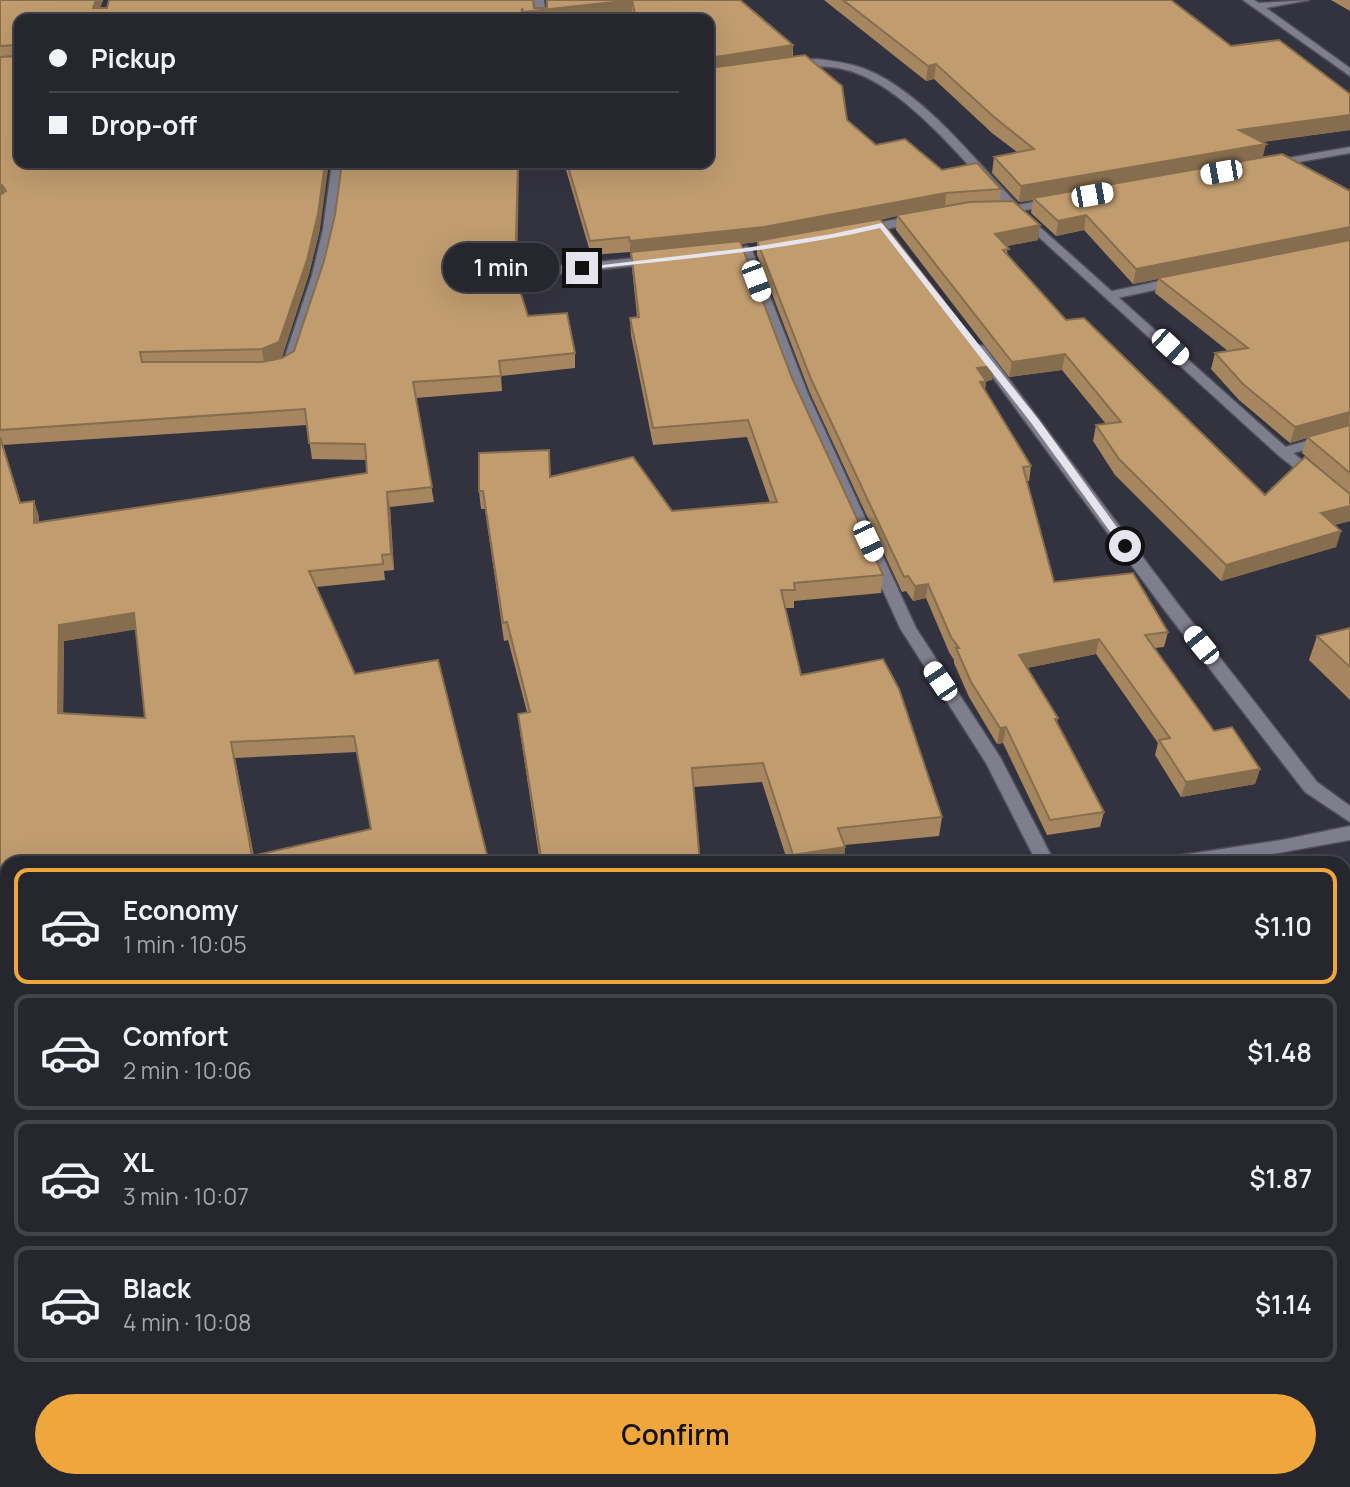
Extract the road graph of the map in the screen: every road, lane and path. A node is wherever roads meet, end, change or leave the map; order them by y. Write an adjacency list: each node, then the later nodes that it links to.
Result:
1 (1248, 0): 3 (street)
2 (1304, 0): 3 (street)
3 (1258, 6): 5 (street)
4 (777, 66): 11 (street)
5 (1350, 73)
6 (1350, 150): 7 (street)
7 (1256, 166)
8 (337, 168): 22 (street)
9 (1068, 199): 11 (street)
10 (996, 208): 11 (street)
11 (1015, 209): 20 (street)
12 (937, 215): 13 (street)
13 (882, 225): 14 (street); 15 (street)
14 (845, 234)
15 (897, 244)
16 (745, 250): 28 (street)
17 (666, 259): 18 (street)
18 (557, 270)
19 (1190, 279): 20 (street)
20 (1113, 295): 24 (street)
21 (968, 335): 26 (street)
22 (265, 371)
23 (1350, 433): 24 (street)
24 (1283, 452): 25 (street)
25 (1350, 505)
26 (1350, 815)
27 (1350, 833): 29 (street)
28 (1042, 856)
29 (1222, 856)

